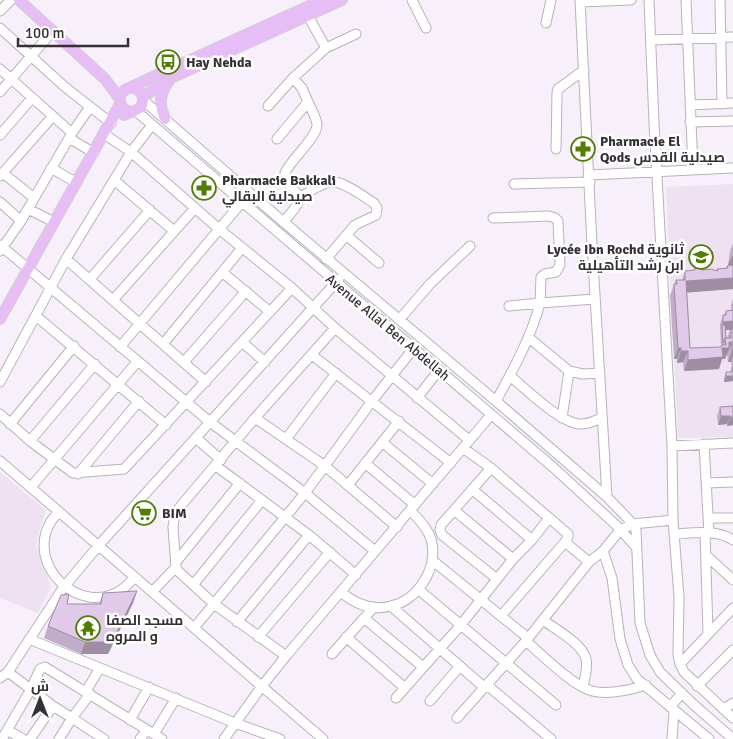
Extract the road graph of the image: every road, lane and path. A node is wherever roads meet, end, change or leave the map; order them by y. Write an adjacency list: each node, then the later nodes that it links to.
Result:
1 (11, 0): 12 (street)
2 (19, 0): 17 (main road)
3 (322, 0): 31 (main road)
4 (342, 0): 13 (main road)
5 (412, 0): 16 (street)
6 (550, 0): 14 (street)
7 (631, 0): 11 (street)
8 (649, 0): 22 (street)
9 (686, 0): 21 (street)
10 (720, 0): 19 (street)
11 (580, 1): 26 (street)
12 (0, 11)
13 (308, 16): 23 (street); 27 (main road)
14 (546, 23)
15 (0, 28): 24 (street)
16 (426, 28)
17 (52, 32): 24 (street); 30 (main road)
18 (356, 34): 23 (street)
19 (722, 37): 20 (street); 21 (street); 38 (street)
20 (733, 37)
21 (688, 38): 22 (street); 39 (street)
22 (651, 40): 59 (street)
23 (326, 48): 28 (street)
24 (31, 56): 29 (street); 41 (street)
25 (0, 69): 29 (street)
26 (584, 70): 53 (street); 61 (street)
27 (171, 78): 34 (main road); 44 (main road)
28 (293, 78): 36 (street); 40 (street)
29 (11, 79): 32 (street); 33 (street)
30 (105, 79): 31 (main road); 35 (main road)
31 (128, 88): 34 (main road); 35 (main road)
32 (0, 92)
33 (32, 98): 43 (street); 50 (street)
34 (144, 99): 42 (main road); 44 (street, Avenue Allal Ben Abdellah)
35 (120, 101): 42 (main road); 46 (main road)
36 (308, 102): 52 (street); 66 (street)
37 (733, 103): 38 (street)
38 (722, 104): 39 (street)
39 (690, 105): 47 (street)
40 (268, 106)
41 (90, 107): 46 (street); 51 (street)
42 (133, 112): 46 (main road); 48 (street, Avenue Allal Ben Abdellah)
43 (53, 116): 51 (street); 60 (street)
44 (165, 119): 75 (street, Avenue Allal Ben Abdellah)
45 (733, 121): 47 (street)
46 (111, 122): 49 (main road)
47 (690, 122): 58 (street)
48 (152, 124): 54 (street); 68 (street, Avenue Allal Ben Abdellah)
49 (104, 134): 54 (street); 55 (main road)
50 (0, 135)
51 (70, 135): 55 (street); 56 (street)
52 (277, 139)
53 (556, 149)
54 (130, 152): 62 (street); 70 (street)
55 (94, 153): 63 (main road)
56 (51, 168): 63 (street); 65 (street)
57 (733, 168): 58 (street)
58 (693, 169): 59 (street)
59 (658, 171): 61 (street); 146 (street)
60 (1, 175): 65 (street)
61 (589, 178): 64 (street); 93 (street)
62 (114, 180): 71 (street); 82 (street)
63 (77, 183): 74 (main road)
64 (514, 184)
65 (34, 198): 69 (street)
66 (298, 198): 75 (street); 78 (street)
67 (0, 202): 73 (street)
68 (242, 202): 76 (street); 89 (street, Avenue Allal Ben Abdellah)
69 (28, 208): 73 (street); 74 (street)
70 (195, 208): 76 (street); 77 (street)
71 (150, 210): 77 (street); 88 (street)
72 (493, 218): 95 (street)
73 (21, 221): 80 (street)
74 (54, 222): 85 (main road)
75 (283, 222): 83 (street, Avenue Allal Ben Abdellah)
76 (219, 229): 81 (street); 102 (street)
77 (174, 231): 94 (street)
78 (346, 235): 83 (street); 84 (street)
79 (470, 246): 101 (street)
80 (1, 248): 85 (street)
81 (242, 248): 86 (street); 91 (street)
82 (66, 259): 88 (street); 90 (street)
83 (326, 259): 87 (street, Avenue Allal Ben Abdellah)
84 (379, 263)
85 (27, 268): 90 (street); 100 (main road)
86 (222, 272): 92 (street); 106 (street)
87 (344, 273): 89 (street); 101 (street, Avenue Allal Ben Abdellah)
88 (90, 279): 94 (street)
89 (336, 283): 97 (street); 109 (street, Avenue Allal Ben Abdellah)
90 (50, 287): 99 (street); 108 (street)
91 (292, 288): 97 (street); 98 (street)
92 (246, 291): 98 (street); 112 (street)
93 (595, 299): 95 (street); 118 (street)
94 (113, 300): 102 (street)
95 (540, 304): 96 (street); 104 (street)
96 (509, 306)
97 (314, 308): 103 (street); 113 (street)
98 (269, 311): 105 (street)
99 (36, 316): 107 (street); 121 (street)
100 (0, 318)
101 (399, 320): 127 (street, Avenue Allal Ben Abdellah)
102 (140, 324): 106 (street); 108 (street)
103 (335, 328): 110 (street); 119 (street)
104 (528, 337): 116 (street); 120 (street)
105 (242, 342): 113 (street); 122 (street)
106 (163, 344): 112 (street)
107 (74, 346): 114 (street); 136 (street)
108 (120, 347): 111 (street)
109 (413, 348): 115 (street, Avenue Allal Ben Abdellah); 119 (street)
110 (312, 355): 117 (street); 131 (street)
111 (137, 362): 123 (street); 128 (street)
112 (184, 362): 122 (street)
113 (265, 362): 135 (street)
114 (95, 364): 123 (street); 141 (street)
115 (439, 370): 124 (street); 130 (street, Avenue Allal Ben Abdellah)
116 (569, 371): 118 (street); 132 (street)
117 (336, 373): 126 (street); 139 (street)
118 (600, 373): 133 (street)
119 (392, 376): 124 (street); 126 (street)
120 (510, 376): 127 (street); 132 (street)
121 (1, 379)
122 (206, 382): 128 (street)
123 (118, 383): 125 (street); 148 (street)
124 (417, 398): 140 (street)
125 (139, 401): 137 (street); 155 (street)
126 (372, 401): 134 (street); 153 (street)
127 (496, 401): 164 (street, Avenue Allal Ben Abdellah)
128 (187, 402): 135 (street); 137 (street)
129 (0, 414): 136 (street)
130 (491, 415): 140 (street); 176 (street, Avenue Allal Ben Abdellah)
131 (255, 418): 139 (street); 142 (street)
132 (562, 418): 133 (street)
133 (602, 418): 164 (street)
134 (399, 421): 143 (street); 152 (street)
135 (210, 422): 138 (street); 142 (street)
136 (10, 424): 141 (street)
137 (166, 425): 155 (street)
138 (196, 438): 150 (street); 183 (street)
139 (286, 439): 153 (street)
140 (469, 440): 147 (street)
141 (30, 441): 148 (street)
142 (235, 441): 150 (street); 163 (street)
143 (382, 442): 151 (street); 159 (street)
144 (733, 443): 145 (street)
145 (704, 444): 146 (street); 157 (street)
146 (672, 446): 173 (street)
147 (463, 448): 152 (street); 154 (street)
148 (54, 459): 155 (street); 161 (street)
149 (0, 461): 161 (street)
150 (218, 463): 158 (street); 192 (street)
151 (365, 463): 160 (street); 166 (street)
152 (451, 463): 159 (street)
153 (325, 466): 160 (street); 163 (street)
154 (491, 468): 162 (street); 170 (street)
155 (78, 474)
156 (733, 482): 157 (street)
157 (706, 483): 171 (street)
158 (240, 484): 165 (street); 192 (street)
159 (433, 484): 166 (street)
160 (348, 485): 175 (street)
161 (31, 487): 168 (street)
162 (472, 489): 167 (street); 181 (street)
163 (305, 493): 169 (street); 185 (street)
164 (607, 497): 174 (street, Avenue Allal Ben Abdellah)
165 (262, 500): 169 (street); 197 (street)
166 (413, 508): 175 (street); 190 (street)
167 (454, 510): 189 (street); 195 (street)
168 (60, 512): 183 (street); 198 (street)
169 (285, 517): 179 (street); 203 (street)
170 (549, 518): 181 (street); 182 (street)
171 (708, 518): 172 (street); 177 (street)
172 (733, 518)
173 (673, 520): 174 (street); 178 (street)
174 (633, 524): 176 (street); 184 (street)
175 (397, 527): 185 (street)
176 (620, 530): 184 (street, Avenue Allal Ben Abdellah); 186 (street)
177 (707, 533): 178 (street); 180 (street); 188 (street)
178 (674, 534): 223 (street)
179 (309, 535): 187 (street); 210 (street)
180 (732, 538)
181 (532, 540): 189 (street)
182 (565, 542): 191 (street); 207 (street)
183 (99, 546): 194 (street); 198 (street)
184 (636, 547): 238 (street)
185 (375, 551): 193 (street)
186 (603, 551): 191 (street); 229 (street)
187 (330, 552): 193 (street); 214 (street)
188 (706, 556): 196 (street); 213 (street)
189 (513, 559): 195 (street)
190 (432, 560): 199 (street); 202 (street)
191 (589, 562): 209 (street)
192 (176, 564): 197 (street); 200 (street)
193 (356, 574): 201 (street)
194 (135, 577): 198 (street); 200 (street)
195 (497, 579): 202 (street)
196 (733, 580)
197 (193, 585): 203 (street)
198 (64, 587): 216 (street)
199 (418, 589): 204 (street); 211 (street)
200 (152, 592): 212 (street)
201 (341, 592): 205 (street); 221 (street)
202 (481, 600): 207 (street); 211 (street)
203 (214, 604): 210 (street); 212 (street)
204 (391, 606): 205 (street); 218 (street)
205 (374, 607): 208 (street)
206 (733, 608): 213 (street)
207 (501, 616): 217 (street)
208 (364, 618): 215 (street); 225 (street)
209 (543, 620): 217 (street); 232 (street)
210 (237, 622): 214 (street)
211 (460, 626): 218 (street); 222 (street)
212 (194, 628): 230 (street)
213 (708, 634): 223 (street)
214 (258, 637): 221 (street)
215 (346, 637): 220 (street); 235 (street)
216 (29, 639): 226 (street); 227 (street)
217 (527, 640): 222 (street); 232 (street)
218 (440, 648): 224 (street); 225 (street)
219 (733, 650): 233 (street)
220 (332, 654)
221 (286, 656): 230 (street)
222 (506, 664): 231 (street); 244 (street)
223 (680, 664): 233 (street)
224 (460, 666): 231 (street); 241 (street)
225 (422, 667): 235 (street)
226 (100, 668): 234 (street); 237 (street)
227 (8, 672): 228 (street); 236 (street)
228 (0, 678)
229 (646, 685): 232 (street); 245 (street)
230 (262, 686): 251 (street); 263 (street)
231 (486, 686): 248 (street); 264 (street)
232 (583, 686)
233 (697, 686): 246 (street)
234 (149, 687): 239 (street); 250 (street)
235 (405, 688): 240 (street)
236 (31, 689): 237 (street); 243 (street); 252 (street)
237 (88, 692): 247 (street); 250 (street)
238 (682, 693): 245 (street); 267 (street)
239 (176, 698): 251 (street); 253 (street)
240 (396, 698)
241 (430, 701)
242 (733, 703): 246 (street)
243 (53, 706): 247 (street); 258 (street)
244 (556, 706)
245 (672, 709): 265 (street); 266 (street)
246 (723, 709): 249 (street)
247 (72, 718): 255 (street); 259 (street)
248 (457, 718)
249 (733, 718)
250 (130, 720): 253 (street)
251 (235, 723): 254 (street); 261 (street)
252 (7, 730): 256 (street); 257 (street)
253 (154, 734): 260 (street)
254 (265, 737): 262 (street)
255 (99, 738)
256 (2, 739)
257 (23, 739)
258 (30, 739)
259 (59, 739)
260 (140, 739)
261 (224, 739)
262 (280, 739)
263 (323, 739)
264 (551, 739)
265 (672, 739)
266 (709, 739)
267 (733, 739)

